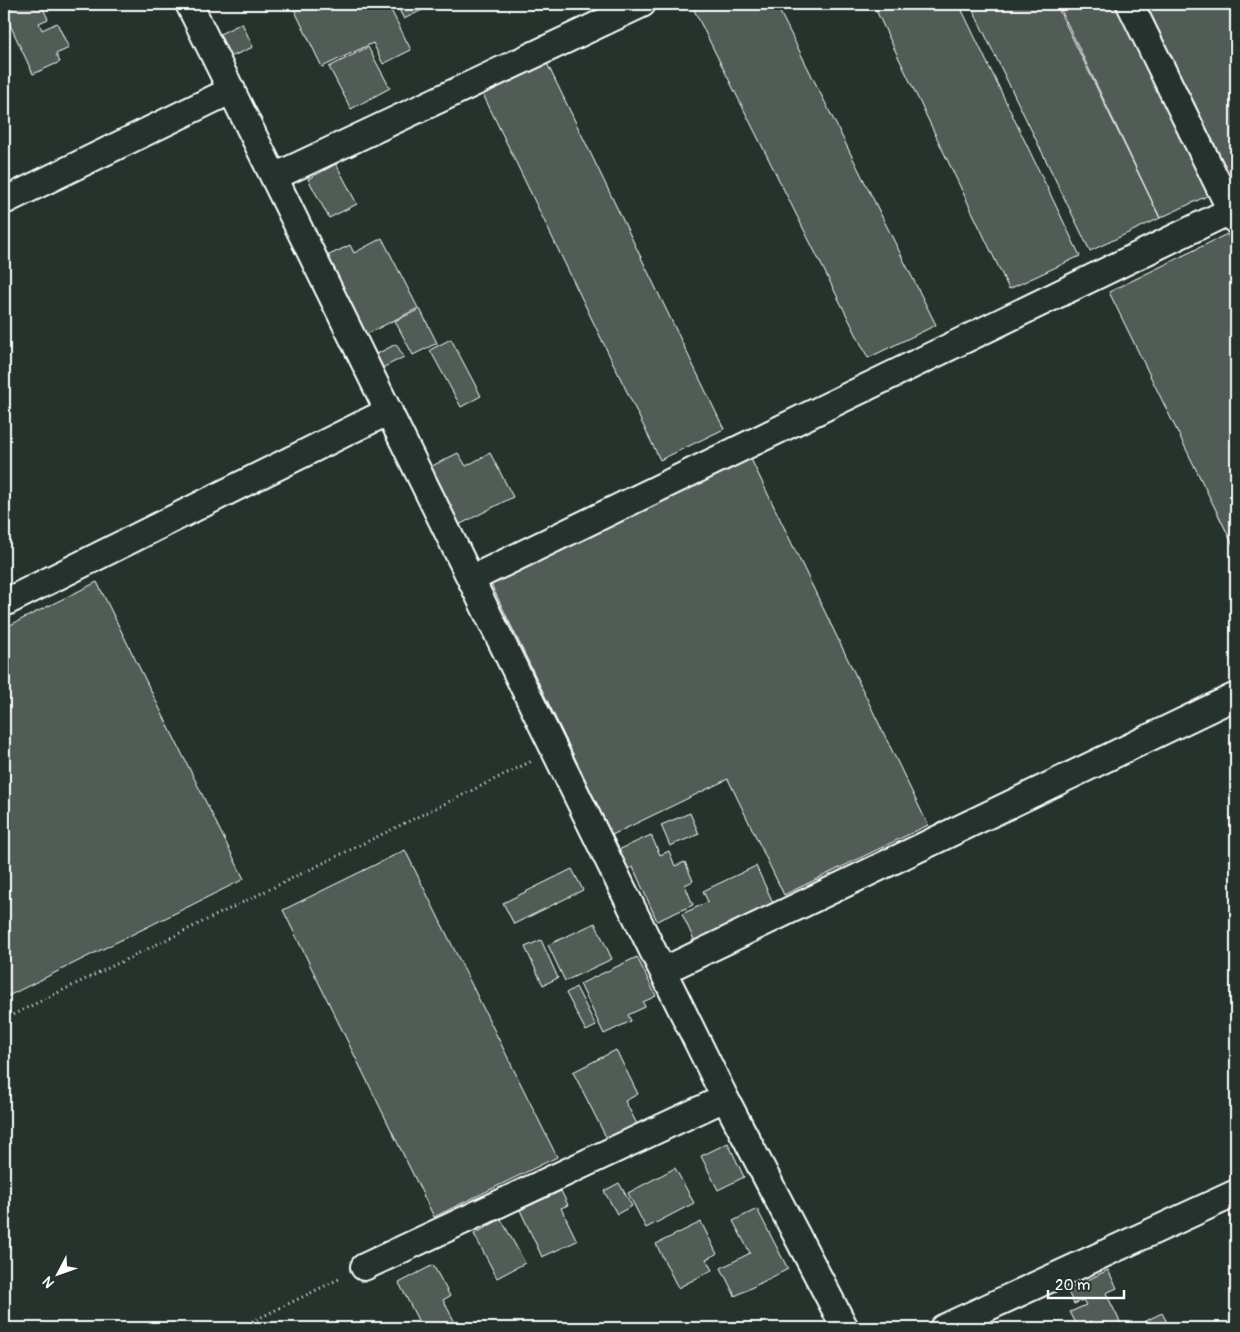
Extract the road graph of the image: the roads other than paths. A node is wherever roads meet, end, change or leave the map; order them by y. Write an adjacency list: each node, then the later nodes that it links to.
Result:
1 (190, 4): 4 (street)
2 (642, 4): 5 (street)
3 (1130, 4): 7 (street)
4 (232, 90): 5 (street); 6 (street)
5 (274, 177): 8 (street)
6 (4, 201)
7 (1235, 213): 9 (street)
8 (389, 411): 9 (street); 10 (street)
9 (471, 579): 12 (street)
10 (4, 603)
11 (1236, 696): 12 (street)
12 (663, 971): 13 (street)
13 (725, 1098): 15 (street); 16 (street)
14 (1236, 1193): 17 (street)
15 (364, 1267)
16 (845, 1328)
17 (943, 1328)

